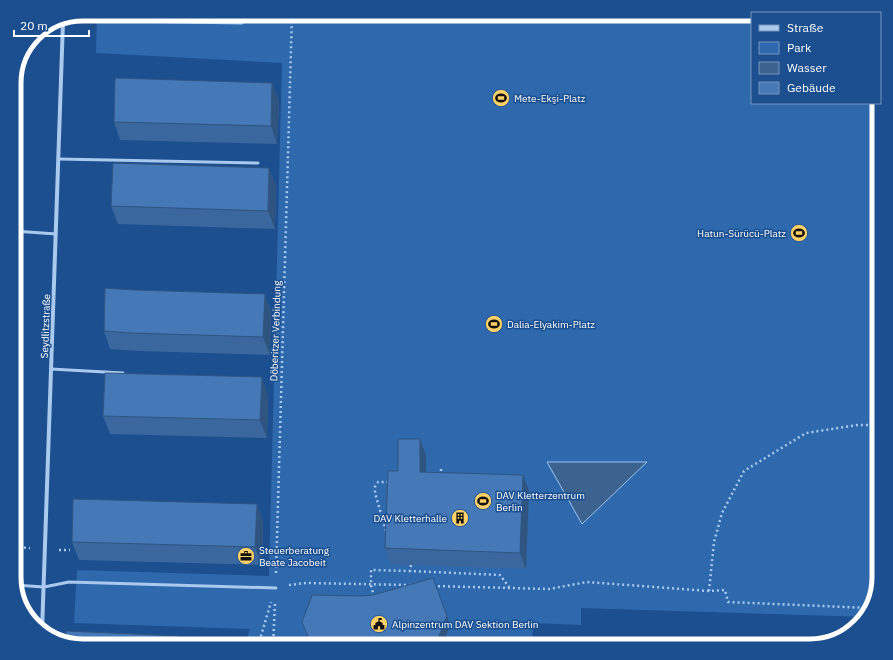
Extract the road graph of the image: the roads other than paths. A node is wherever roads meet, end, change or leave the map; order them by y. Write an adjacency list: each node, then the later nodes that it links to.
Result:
1 (163, 21): 2 (lane)
2 (242, 21)
3 (64, 24): 4 (street, Seydlitzstraße)
4 (59, 159): 5 (lane); 7 (street, Seydlitzstraße)
5 (258, 163)
6 (21, 232): 7 (lane)
7 (56, 234): 8 (street, Seydlitzstraße)
8 (51, 369): 9 (lane); 11 (street, Seydlitzstraße)
9 (130, 374)
10 (22, 585): 11 (lane)
11 (44, 587): 12 (lane); 13 (street, Seydlitzstraße)
12 (276, 588)
13 (42, 624)

